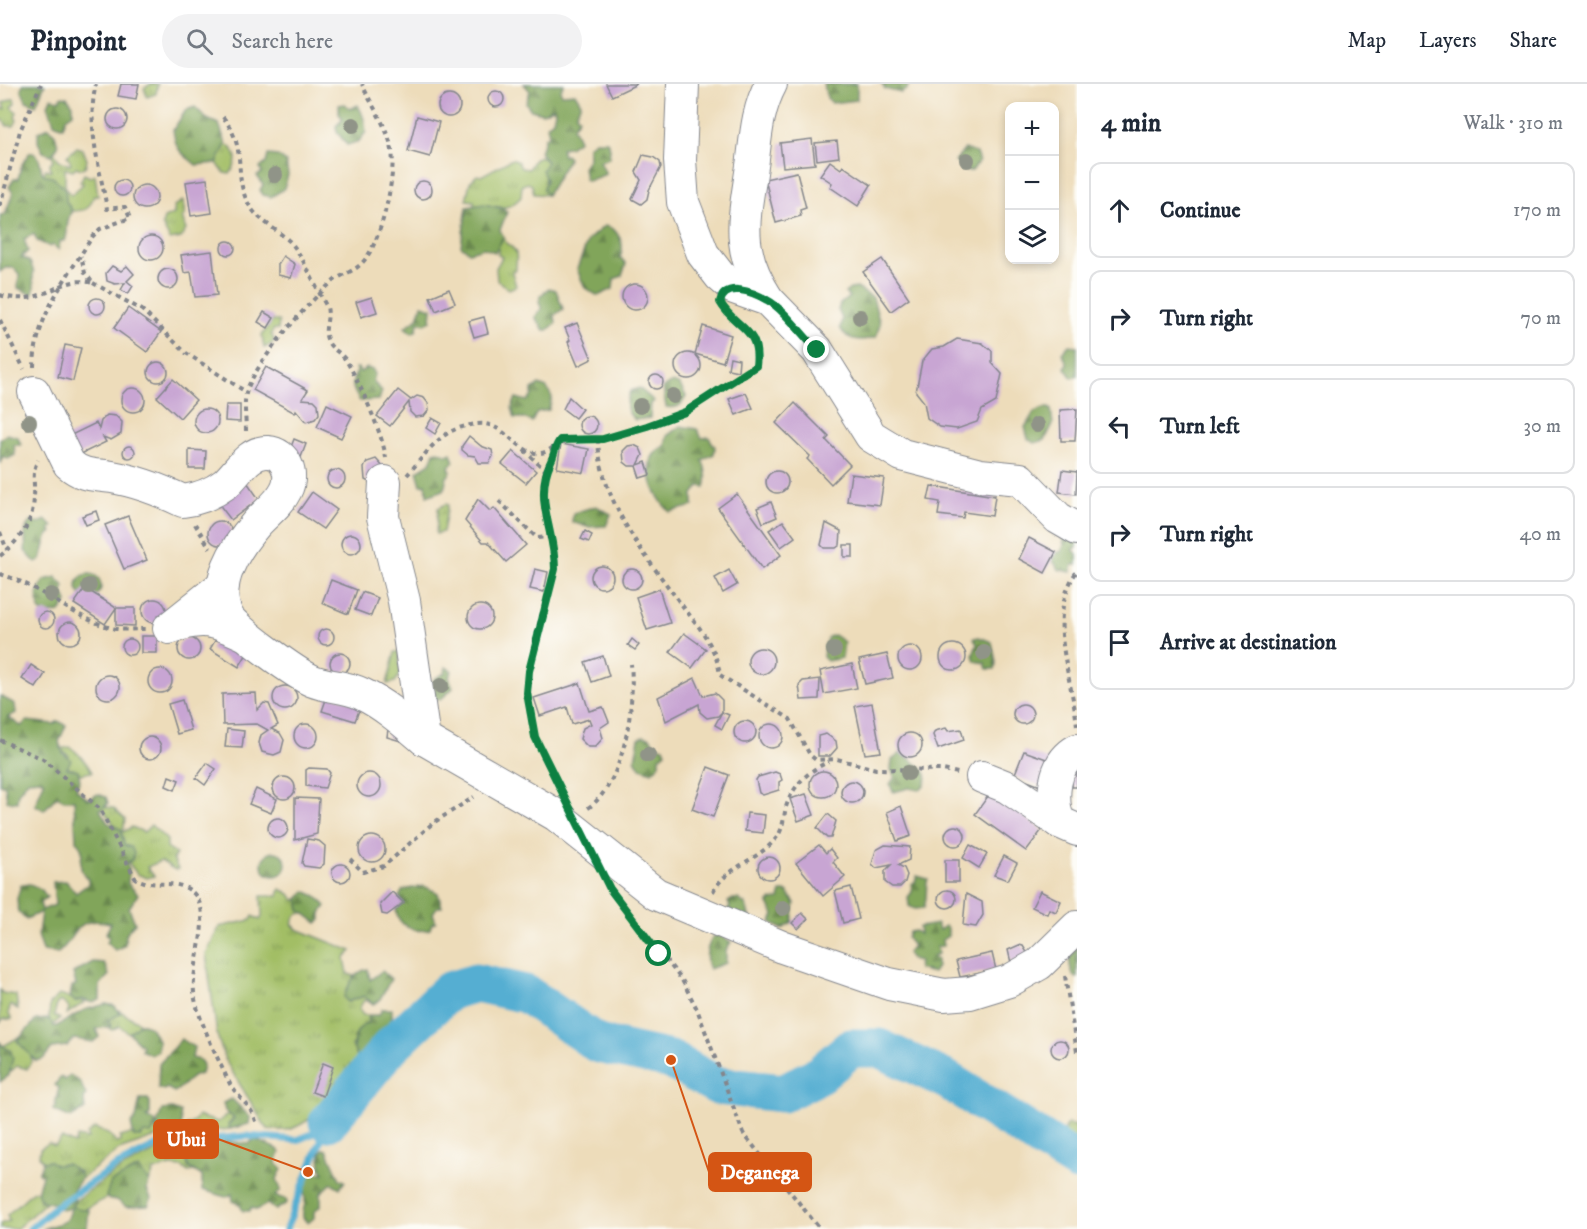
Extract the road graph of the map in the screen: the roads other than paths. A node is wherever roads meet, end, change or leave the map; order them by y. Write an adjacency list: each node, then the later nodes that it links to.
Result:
1 (683, 84): 3 (street)
2 (771, 84): 3 (street)
3 (768, 300): 6 (street)
4 (34, 392): 7 (street)
5 (384, 491): 9 (street)
6 (1077, 529)
7 (223, 585): 8 (street); 8 (street)
8 (244, 634): 9 (street)
9 (424, 739): 13 (street)
10 (1077, 750): 12 (street)
11 (982, 777): 12 (street)
12 (1068, 826)
13 (1069, 936)

